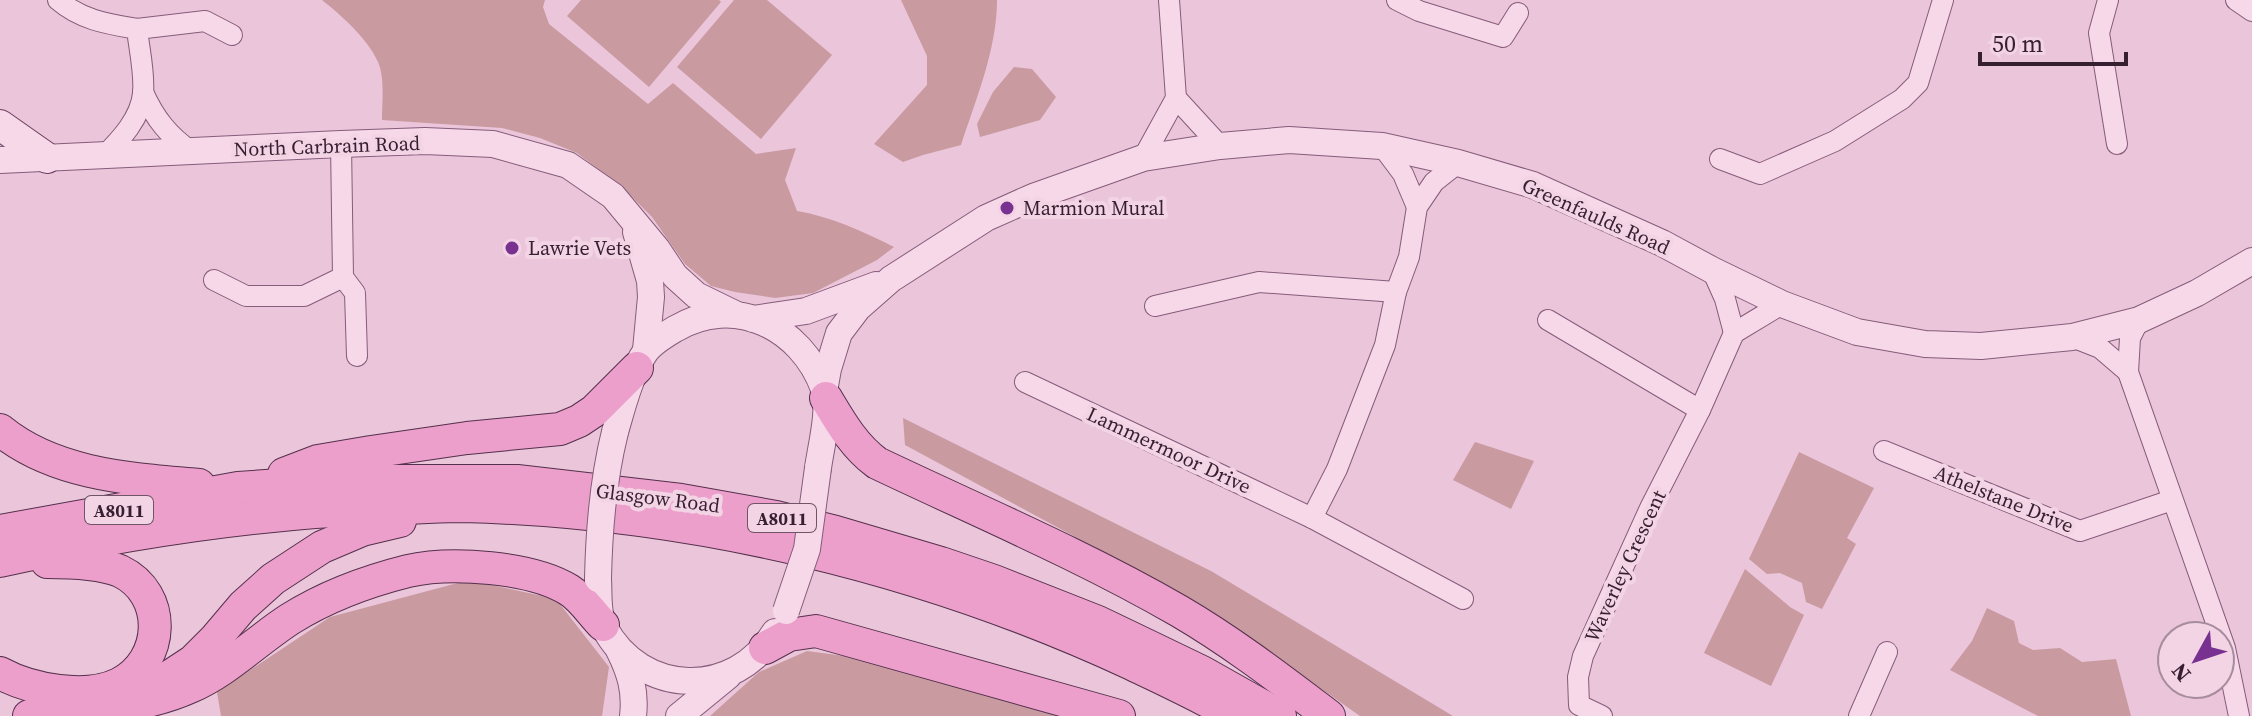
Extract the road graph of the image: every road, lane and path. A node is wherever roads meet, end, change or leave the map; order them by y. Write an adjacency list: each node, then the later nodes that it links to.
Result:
1 (58, 0): 9 (street)
2 (1169, 0): 12 (street)
3 (1397, 0): 8 (street)
4 (1943, 0): 22 (street)
5 (2108, 0): 15 (street)
6 (2236, 0): 7 (street)
7 (2252, 11)
8 (1518, 13)
9 (137, 29): 10 (street); 11 (street)
10 (232, 35)
11 (143, 92): 18 (street); 19 (street)
12 (1176, 98): 16 (street); 21 (street)
13 (0, 125): 20 (main road)
14 (341, 144): 18 (street, North Carbrain Road); 26 (street, North Carbrain Road); 29 (street)
15 (2117, 144)
16 (1220, 146): 17 (street, Greenfaulds Road); 21 (street, Greenfaulds Road)
17 (1382, 146): 24 (street, Greenfaulds Road); 25 (street)
18 (192, 152): 19 (street, North Carbrain Road)
19 (103, 157): 20 (street, North Carbrain Road)
20 (47, 158): 23 (street, North Carbrain Road)
21 (1143, 158): 30 (street, Greenfaulds Road)
22 (1720, 159)
23 (0, 160)
24 (1458, 163): 25 (street); 28 (street, Greenfaulds Road)
25 (1417, 207): 32 (street)
26 (632, 217): 35 (street, North Carbrain Road); 41 (street)
27 (2252, 261): 37 (street, Greenfaulds Road)
28 (1712, 270): 33 (street, Greenfaulds Road); 38 (street)
29 (343, 277): 31 (street); 40 (street)
30 (891, 279): 35 (street, Greenfaulds Road); 44 (street, Greenfaulds Road)
31 (214, 280)
32 (1396, 292): 34 (street); 51 (street)
33 (1782, 304): 38 (street); 39 (street, Greenfaulds Road)
34 (1155, 306)
35 (745, 317): 41 (street, Greenfaulds Road); 44 (street, North Carbrain Road)
36 (1548, 320): 45 (street)
37 (2139, 320): 39 (street, Greenfaulds Road); 42 (street)
38 (1734, 333): 45 (street, Waverley Crescent)
39 (2072, 337): 42 (street)
40 (357, 356)
41 (642, 359): 48 (main road); 55 (street, bridge)
42 (2128, 372): 49 (street)
43 (1025, 382): 51 (street, Lammermoor Drive)
44 (825, 394): 56 (street, Greenfaulds Road, bridge); 68 (main road)
45 (1700, 410): 69 (street, Waverley Crescent)
46 (0, 430): 48 (main road)
47 (1884, 451): 49 (street, Athelstane Drive)
48 (243, 488): 52 (main road, Glasgow Road / A8011); 67 (main road, Glasgow Road / A8011)
49 (2172, 500): 71 (street)
50 (462, 506): 53 (main road, Glasgow Road / A8011); 61 (main road); 66 (main road, Glasgow Road / A8011)
51 (1312, 518): 54 (street, Lammermoor Drive)
52 (0, 531)
53 (0, 562): 59 (main road)
54 (1463, 599)
55 (610, 636): 58 (street); 61 (main road); 63 (street)
56 (765, 648): 58 (street); 65 (main road)
57 (1887, 652): 70 (street)
58 (734, 671): 64 (street)
59 (0, 673)
60 (0, 697): 62 (main road)
61 (127, 704): 62 (main road)
62 (38, 715)
63 (633, 716)
64 (679, 716)
65 (1119, 716)
66 (1235, 716)
67 (1280, 716)
68 (1329, 716)
69 (1602, 716)
70 (1859, 716)
71 (2239, 716)

